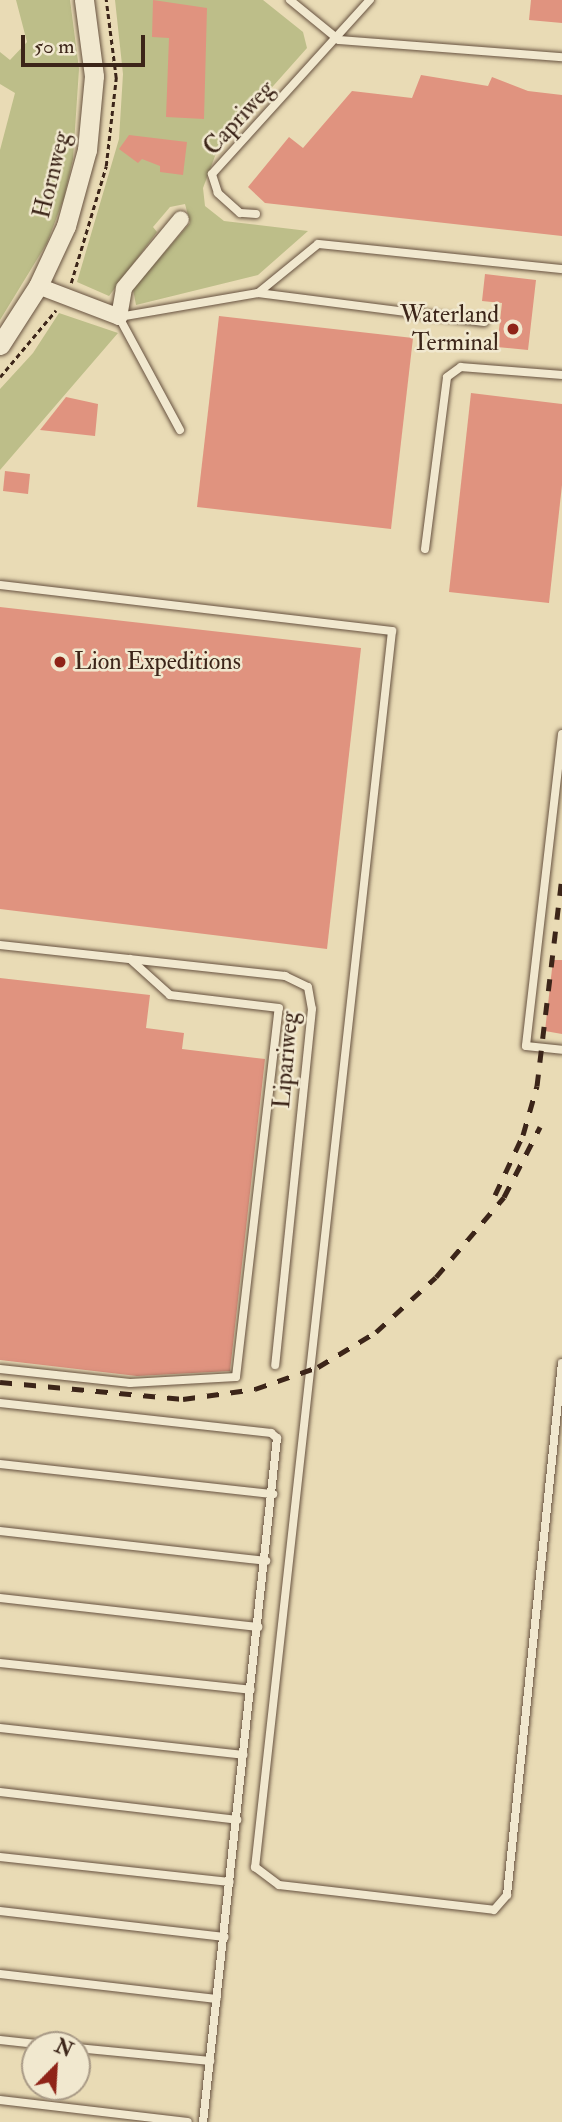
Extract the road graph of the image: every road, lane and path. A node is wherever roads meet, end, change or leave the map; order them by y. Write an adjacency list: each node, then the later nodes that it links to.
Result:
1 (84, 0): 9 (street, Hornweg)
2 (290, 0): 4 (lane)
3 (370, 0): 4 (lane, Capriweg)
4 (339, 40): 5 (lane); 6 (lane, Capriweg)
5 (562, 57)
6 (256, 214)
7 (181, 219): 11 (street)
8 (562, 269): 10 (lane)
9 (38, 286): 11 (street); 13 (street, Hornweg)
10 (258, 293): 11 (lane); 12 (lane)
11 (119, 317): 15 (lane)
12 (484, 322)
13 (0, 345)
14 (562, 375): 16 (lane)
15 (180, 430)
16 (425, 549)
17 (0, 585): 22 (lane)
18 (562, 734): 21 (lane)
19 (0, 944): 20 (lane, Lipariweg)
20 (130, 959): 23 (lane, Lipariweg); 24 (lane)
21 (562, 1050)
22 (562, 1363)
23 (275, 1365)
24 (0, 1369)
25 (0, 1403): 27 (lane)
26 (0, 1464): 27 (lane)
27 (273, 1494): 29 (lane)
28 (0, 1531): 29 (lane)
29 (266, 1561): 31 (lane)
30 (0, 1598): 31 (lane)
31 (258, 1627): 33 (lane)
32 (0, 1663): 33 (lane)
33 (251, 1690): 35 (lane)
34 (0, 1727): 35 (lane)
35 (244, 1755): 37 (lane)
36 (0, 1792): 37 (lane)
37 (237, 1820): 39 (lane)
38 (0, 1857): 39 (lane)
39 (230, 1882): 41 (lane)
40 (0, 1911): 41 (lane)
41 (224, 1937): 43 (lane)
42 (0, 1974): 43 (lane)
43 (217, 1999): 47 (lane)
44 (0, 2040): 45 (lane)
45 (21, 2042)
46 (91, 2049): 47 (lane)
47 (210, 2061): 50 (lane)
48 (0, 2100): 49 (lane)
49 (188, 2122)
50 (203, 2122)

